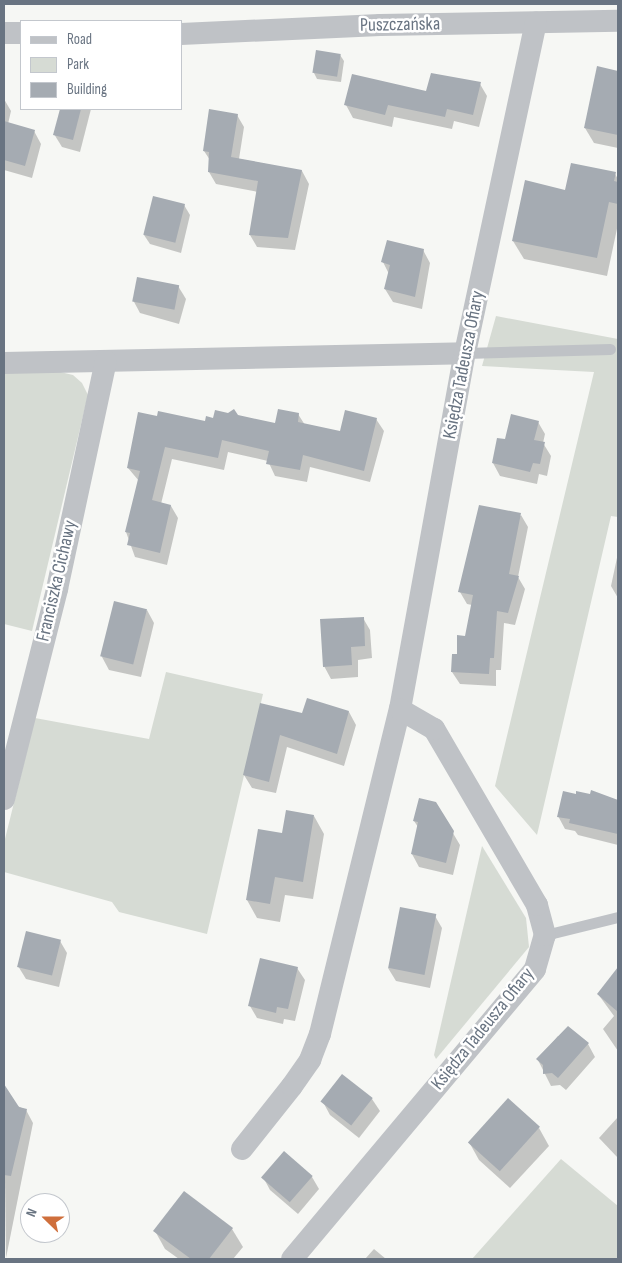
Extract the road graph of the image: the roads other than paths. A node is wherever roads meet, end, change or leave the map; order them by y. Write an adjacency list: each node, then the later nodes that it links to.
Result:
1 (618, 21): 2 (street, Puszczańska)
2 (536, 23): 5 (street, Puszczańska); 7 (street, Księdza Tadeusza Ofiary)
3 (4, 33): 4 (street)
4 (20, 33)
5 (182, 34)
6 (610, 349): 7 (lane)
7 (465, 353): 8 (street); 10 (street, Księdza Tadeusza Ofiary)
8 (106, 361): 9 (street); 11 (street, Franciszka Cichawy)
9 (4, 363)
10 (400, 709): 13 (street); 14 (street, Księdza Tadeusza Ofiary)
11 (4, 799)
12 (618, 917): 13 (lane)
13 (545, 934): 15 (street, Księdza Tadeusza Ofiary)
14 (242, 1149)
15 (292, 1259)

